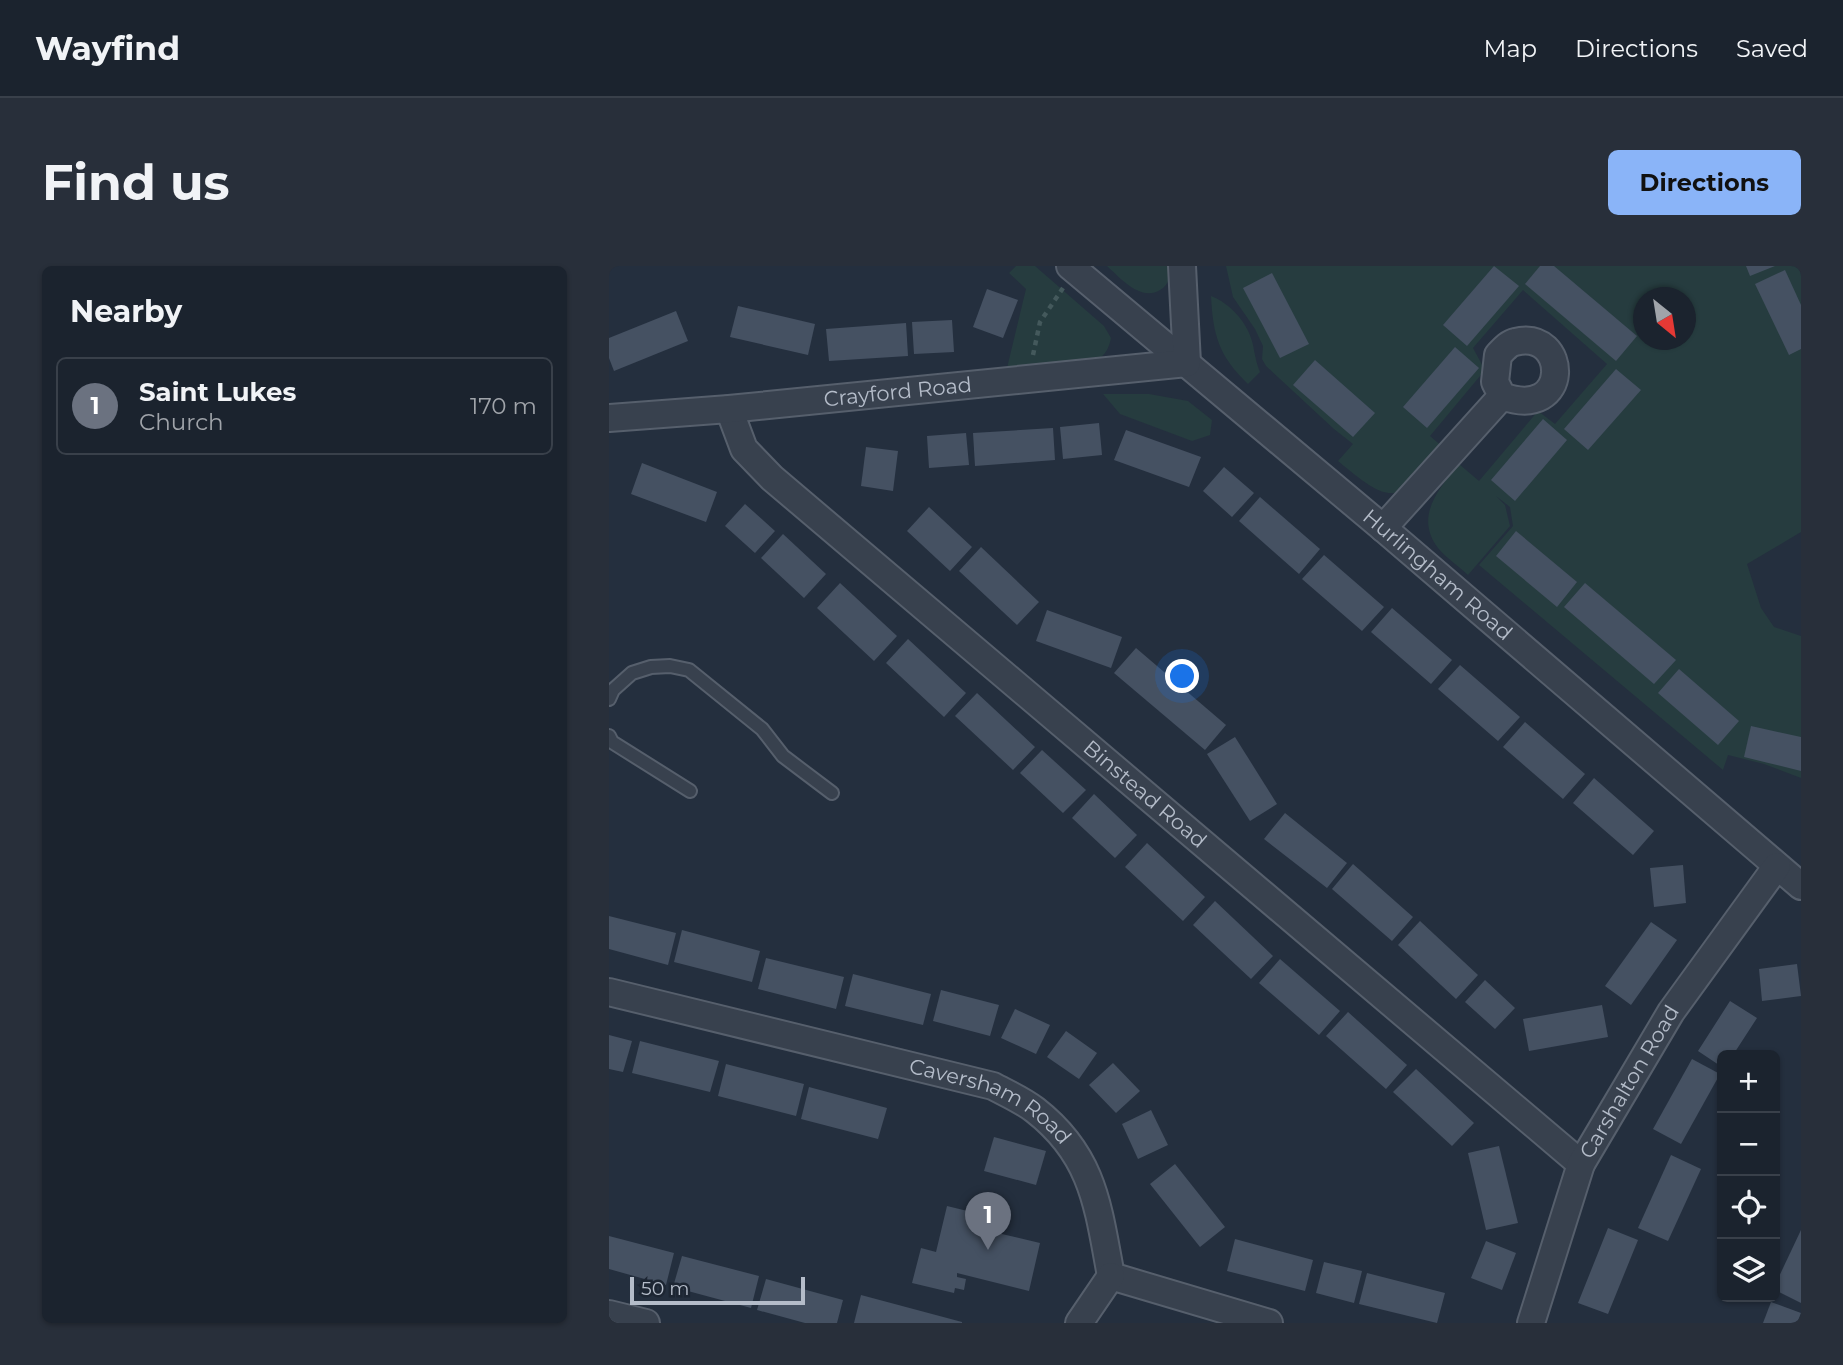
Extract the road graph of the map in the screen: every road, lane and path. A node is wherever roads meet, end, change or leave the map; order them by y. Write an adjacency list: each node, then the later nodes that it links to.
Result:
1 (1182, 266): 3 (street)
2 (1074, 269): 3 (street, Hurlingham Road); 4 (path)
3 (1187, 363): 4 (street, Crayford Road); 8 (street, Hurlingham Road)
4 (1031, 379): 6 (street, Crayford Road)
5 (1502, 396): 8 (street)
6 (729, 409): 7 (street, Crayford Road); 16 (street, Binstead Road)
7 (609, 418)
8 (1383, 528): 13 (street, Hurlingham Road)
9 (610, 693): 12 (lane)
10 (609, 736): 11 (lane)
11 (690, 791)
12 (832, 793)
13 (1777, 866): 14 (street, Hurlingham Road); 16 (street, Carshalton Road)
14 (1801, 886)
15 (609, 992): 17 (street, Caversham Road)
16 (1581, 1164): 22 (street, Carshalton Road)
17 (1111, 1276): 20 (street); 21 (street)
18 (609, 1314): 19 (street)
19 (646, 1323)
20 (1079, 1323)
21 (1269, 1323)
22 (1531, 1323)

